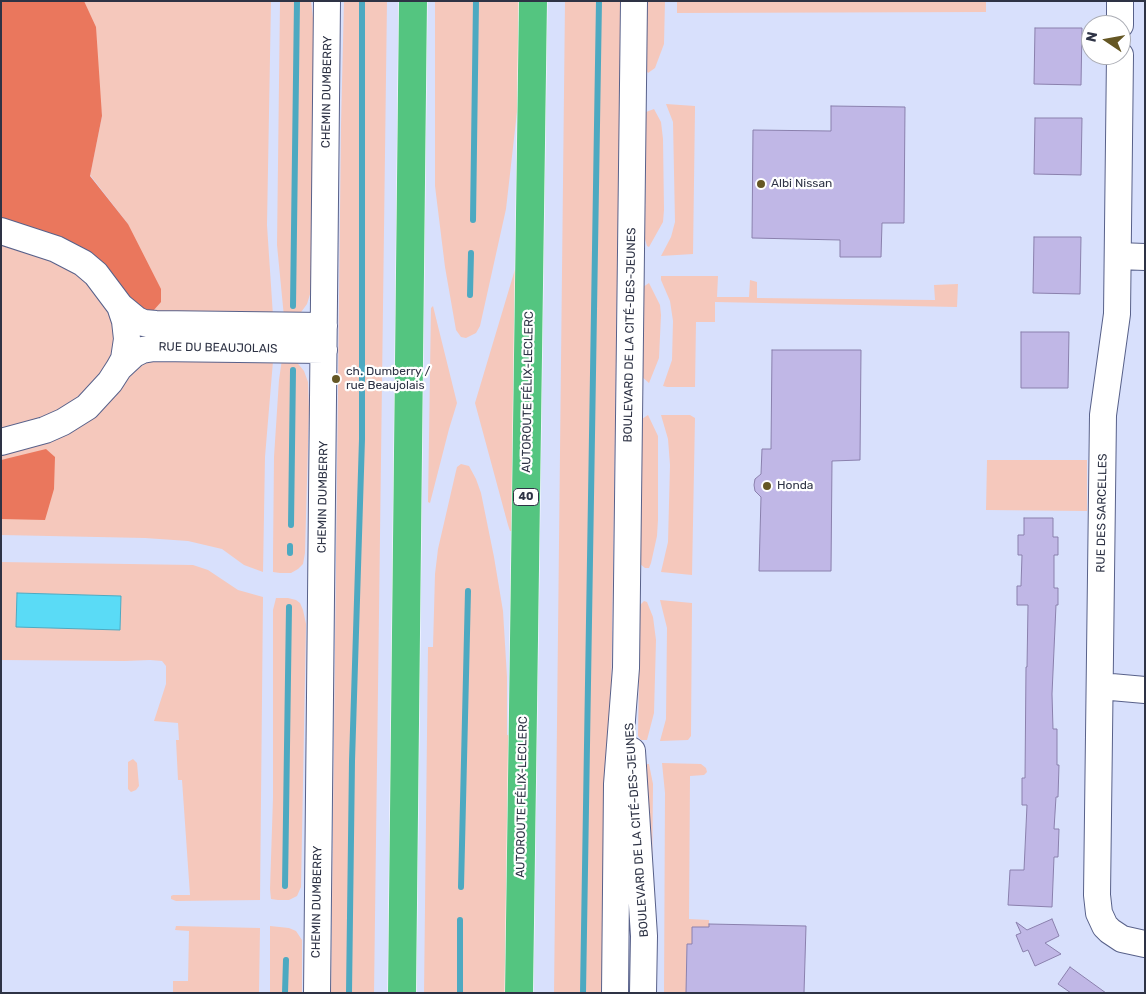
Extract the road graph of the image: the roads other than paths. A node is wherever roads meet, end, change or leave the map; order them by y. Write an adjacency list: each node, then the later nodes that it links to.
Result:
1 (327, 1): 12 (street, CHEMIN DUMBERRY)
2 (414, 1): 20 (highway)
3 (533, 1): 21 (highway, AUTOROUTE FÉLIX-LECLERC / 40)
4 (634, 1): 15 (street, BOULEVARD DE LA CITÉ-DES-JEUNES)
5 (1120, 1): 6 (street)
6 (1120, 15)
7 (1120, 65): 9 (street, RUE DES SARCELLES)
8 (1, 231): 11 (street, RUE DU BEAUJOLAIS)
9 (1118, 256): 10 (street); 16 (street, RUE DES SARCELLES)
10 (1145, 257)
11 (120, 306): 12 (street, RUE DU BEAUJOLAIS); 13 (street, RUE DU BEAUJOLAIS)
12 (324, 338): 13 (street, RUE DU BEAUJOLAIS); 19 (street, CHEMIN DUMBERRY)
13 (119, 368): 14 (street, RUE DU BEAUJOLAIS)
14 (1, 442)
15 (626, 668): 22 (street, BOULEVARD DE LA CITÉ-DES-JEUNES); 23 (street, BOULEVARD DE LA CITÉ-DES-JEUNES)
16 (1100, 686): 17 (street); 18 (street, RUE DES SARCELLES)
17 (1145, 690)
18 (1145, 944)
19 (317, 993)
20 (402, 993)
21 (519, 993)
22 (615, 993)
23 (643, 993)

